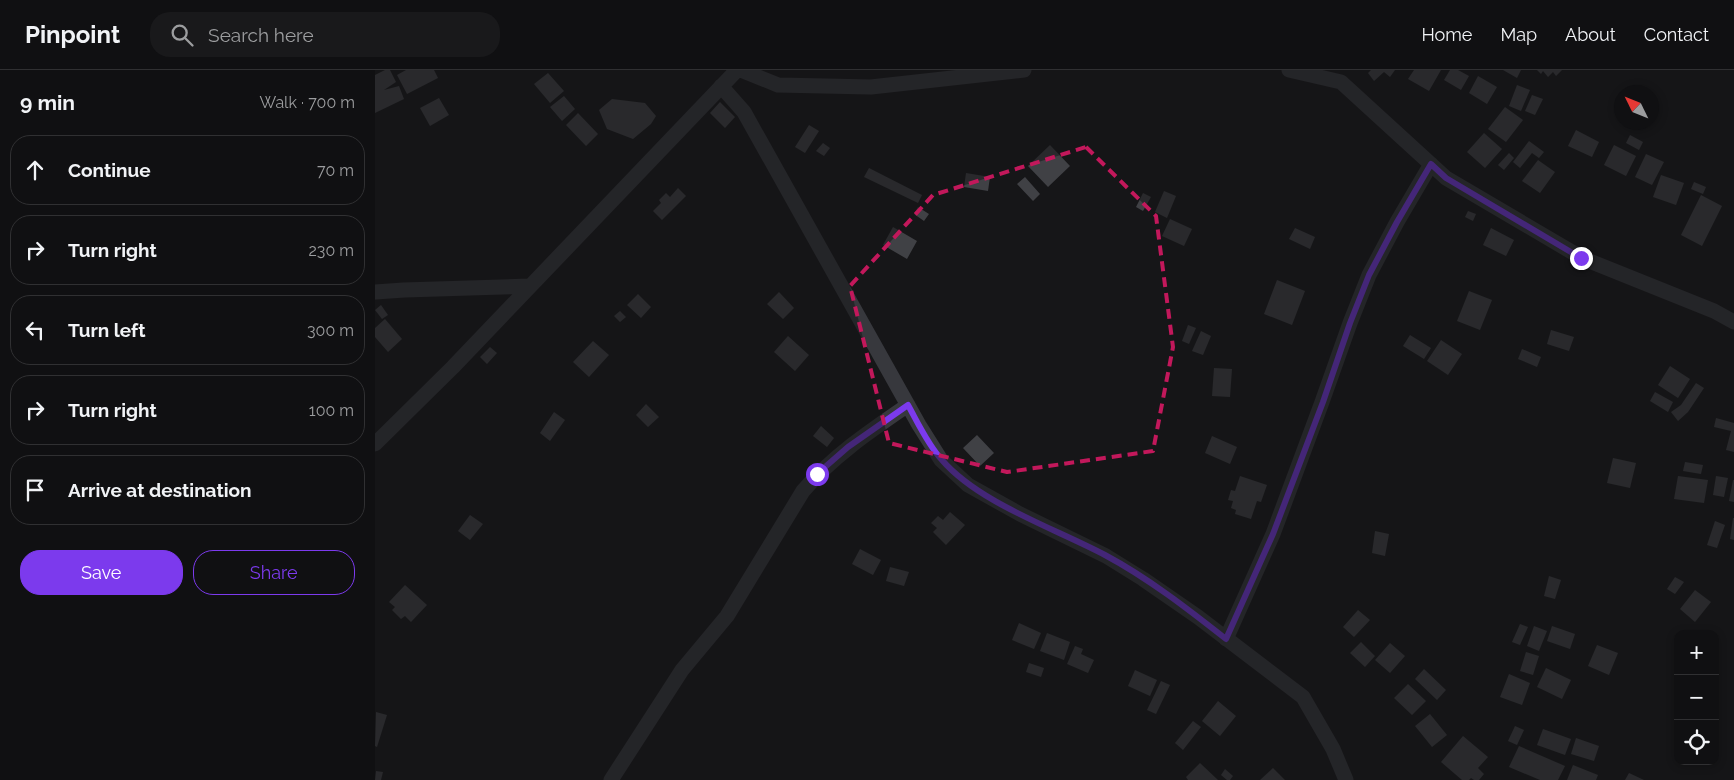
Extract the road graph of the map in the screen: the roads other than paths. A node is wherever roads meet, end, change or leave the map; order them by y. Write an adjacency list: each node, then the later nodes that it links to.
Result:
1 (737, 70): 5 (street)
2 (741, 70): 3 (street)
3 (1024, 70)
4 (1289, 70): 6 (street)
5 (721, 86): 7 (street); 10 (street)
6 (1431, 164): 9 (street); 12 (street)
7 (530, 286): 8 (street); 11 (street)
8 (375, 292)
9 (1734, 322)
10 (908, 405): 12 (street); 13 (street)
11 (375, 444)
12 (1226, 639): 14 (street)
13 (611, 780)
14 (1346, 780)

